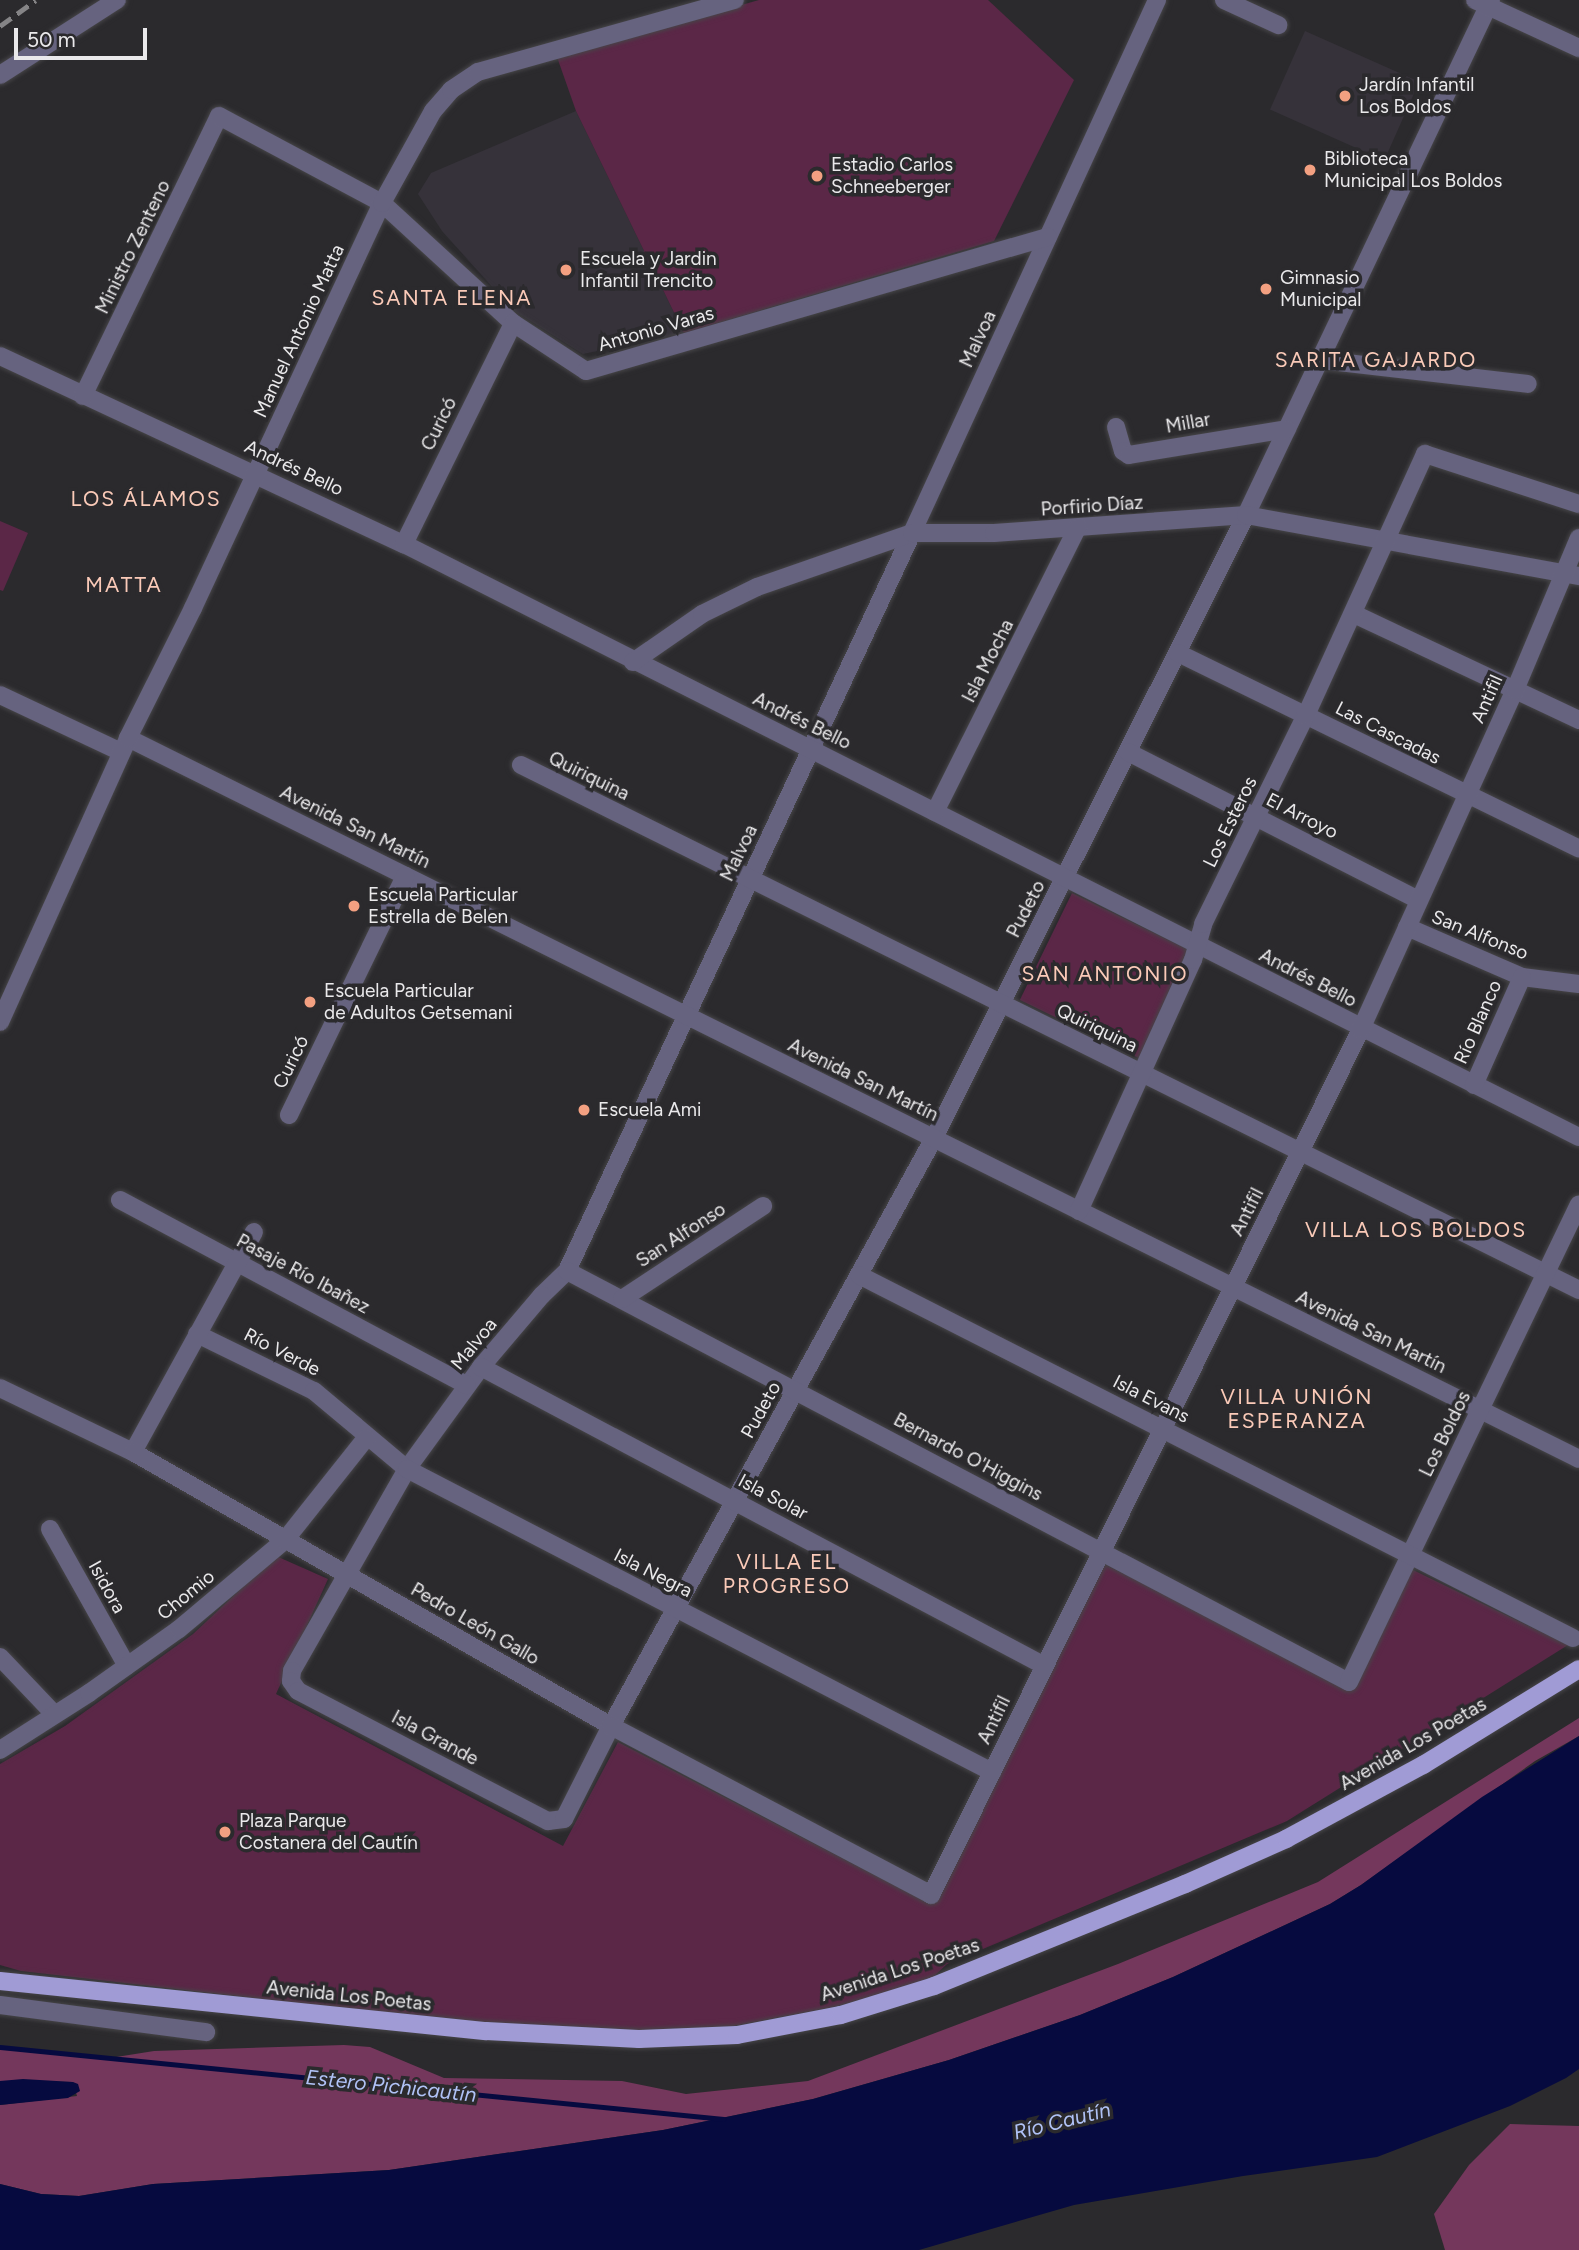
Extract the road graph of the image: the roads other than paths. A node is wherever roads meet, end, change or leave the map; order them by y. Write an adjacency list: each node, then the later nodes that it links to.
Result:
1 (117, 0): 8 (street)
2 (1157, 0): 11 (street, Malvoa)
3 (1224, 0): 6 (street)
4 (729, 1): 10 (street, Manuel Antonio Matta)
5 (1485, 2): 7 (street); 14 (street, Pudeto)
6 (1278, 25)
7 (1579, 48)
8 (0, 75)
9 (219, 116): 10 (street, Antonio Varas); 16 (street, Ministro Zenteno)
10 (382, 203): 12 (street, Antonio Varas); 19 (street, Manuel Antonio Matta)
11 (1048, 237): 12 (street, Antonio Varas); 23 (street, Malvoa)
12 (513, 323): 26 (street, Curicó)
13 (0, 356): 16 (street, Andrés Bello)
14 (1321, 359): 15 (street); 18 (street, Pudeto)
15 (1528, 384)
16 (83, 396): 19 (street, Andrés Bello)
17 (1116, 427): 18 (street, Millar)
18 (1287, 429): 21 (street, Pudeto)
19 (255, 473): 26 (street, Andrés Bello); 35 (street, Manuel Antonio Matta)
20 (1579, 504): 25 (street, Los Esteros)
21 (1246, 515): 22 (street, Porfirio Díaz); 25 (street, Porfirio Díaz); 29 (street, Pudeto)
22 (1077, 528): 23 (street, Porfirio Díaz); 40 (street, Isla Mocha)
23 (912, 533): 30 (street, Porfirio Díaz); 36 (street, Malvoa)
24 (1579, 538): 27 (street, Antifil)
25 (1388, 542): 27 (street, Porfirio Díaz); 28 (street, Los Esteros)
26 (404, 544): 30 (street, Andrés Bello)
27 (1571, 574): 31 (street, Antifil)
28 (1354, 614): 31 (street); 33 (street, Los Esteros)
29 (1178, 653): 33 (street, Las Cascadas); 37 (street, Pudeto)
30 (633, 662): 36 (street, Andrés Bello)
31 (1515, 690): 34 (street); 39 (street, Antifil)
32 (0, 695): 35 (street, Avenida San Martín)
33 (1306, 715): 39 (street, Las Cascadas); 41 (street, Los Esteros)
34 (1579, 720)
35 (125, 745): 43 (street, Avenida San Martín); 53 (street, Manuel Antonio Matta)
36 (812, 749): 40 (street, Andrés Bello); 45 (street, Malvoa)
37 (1128, 751): 41 (street, El Arroyo); 44 (street, Pudeto)
38 (521, 765): 45 (street, Quiriquina)
39 (1466, 796): 42 (street, Las Cascadas); 46 (street, Antifil)
40 (935, 812): 44 (street, Andrés Bello)
41 (1256, 817): 46 (street, El Arroyo); 48 (street, Los Esteros)
42 (1579, 849)
43 (405, 876): 52 (street, Avenida San Martín); 57 (street, Curicó)
44 (1065, 878): 48 (street, Andrés Bello); 51 (street, Pudeto)
45 (750, 879): 51 (street, Quiriquina); 52 (street, Malvoa)
46 (1419, 900): 47 (street, Antifil)
47 (1407, 928): 49 (street, San Alfonso); 54 (street, Antifil)
48 (1198, 946): 54 (street, Andrés Bello); 55 (street, Los Esteros)
49 (1522, 977): 50 (street, San Alfonso); 56 (street, Río Blanco)
50 (1579, 984)
51 (1002, 1004): 55 (street, Quiriquina); 59 (street, Pudeto)
52 (685, 1014): 59 (street, Avenida San Martín); 67 (street, Malvoa)
53 (0, 1021)
54 (1361, 1029): 56 (street, Andrés Bello); 60 (street, Antifil)
55 (1143, 1074): 60 (street, Quiriquina); 64 (street, Los Esteros)
56 (1474, 1085): 58 (street, Andrés Bello)
57 (289, 1115)
58 (1579, 1137)
59 (934, 1138): 64 (street, Avenida San Martín); 69 (street, Pudeto)
60 (1300, 1152): 68 (street, Quiriquina); 70 (street, Antifil)
61 (120, 1200): 66 (street, Pasaje Río Ibañez)
62 (1579, 1204): 68 (street, Los Boldos)
63 (763, 1206): 72 (street, San Alfonso)
64 (1079, 1210): 70 (street, Avenida San Martín)
65 (254, 1232): 66 (street)
66 (237, 1263): 73 (street); 75 (street, Pasaje Río Ibañez)
67 (567, 1271): 72 (street, Bernardo O'Higgins); 74 (street, Malvoa)
68 (1545, 1273): 71 (street, Quiriquina); 78 (street, Los Boldos)
69 (859, 1275): 77 (street, Pudeto); 79 (street, Isla Evans)
70 (1233, 1287): 78 (street, Avenida San Martín); 79 (street, Antifil)
71 (1579, 1290)
72 (622, 1299): 77 (street, Bernardo O'Higgins)
73 (197, 1334): 80 (street, Río Verde); 81 (street)
74 (481, 1367): 75 (street, Malvoa); 84 (street, Isla Solar)
75 (467, 1385): 83 (street, Malvoa)
76 (0, 1388): 81 (street, Pedro León Gallo)
77 (796, 1391): 84 (street, Pudeto); 87 (street, Bernardo O'Higgins)
78 (1480, 1410): 82 (street, Avenida San Martín); 88 (street, Los Boldos)
79 (1163, 1429): 87 (street, Antifil); 88 (street, Isla Evans)
80 (366, 1438): 83 (street, Río Verde); 86 (street, Chomio)
81 (133, 1452): 86 (street, Pedro León Gallo)
82 (1579, 1459)
83 (407, 1469): 89 (street, Malvoa); 90 (street, Isla Negra)
84 (735, 1501): 90 (street, Pudeto); 94 (street, Isla Solar)
85 (50, 1529): 93 (street, Isidora)
86 (285, 1539): 89 (street, Pedro León Gallo); 93 (street, Chomio)
87 (1102, 1551): 94 (street, Antifil); 97 (street, Bernardo O'Higgins)
88 (1410, 1555): 91 (street, Isla Evans); 97 (street, Los Boldos)
89 (345, 1574): 96 (street, Malvoa); 99 (street, Pedro León Gallo)
90 (676, 1608): 99 (street, Pudeto); 101 (street, Isla Negra)
91 (1573, 1638)
92 (0, 1657): 98 (street)
93 (127, 1666): 98 (street, Chomio)
94 (1045, 1666): 101 (street, Antifil)
95 (1579, 1670): 104 (main road, Avenida Los Poetas)
96 (292, 1681): 102 (street, Isla Grande)
97 (1349, 1682)
98 (54, 1714): 100 (street, Chomio)
99 (611, 1726): 102 (street, Pudeto); 103 (street, Pedro León Gallo)
100 (0, 1750)
101 (992, 1772): 103 (street, Antifil)
102 (564, 1819)
103 (931, 1895)
104 (5, 1980)
105 (0, 2005): 106 (street)
106 (206, 2032)

